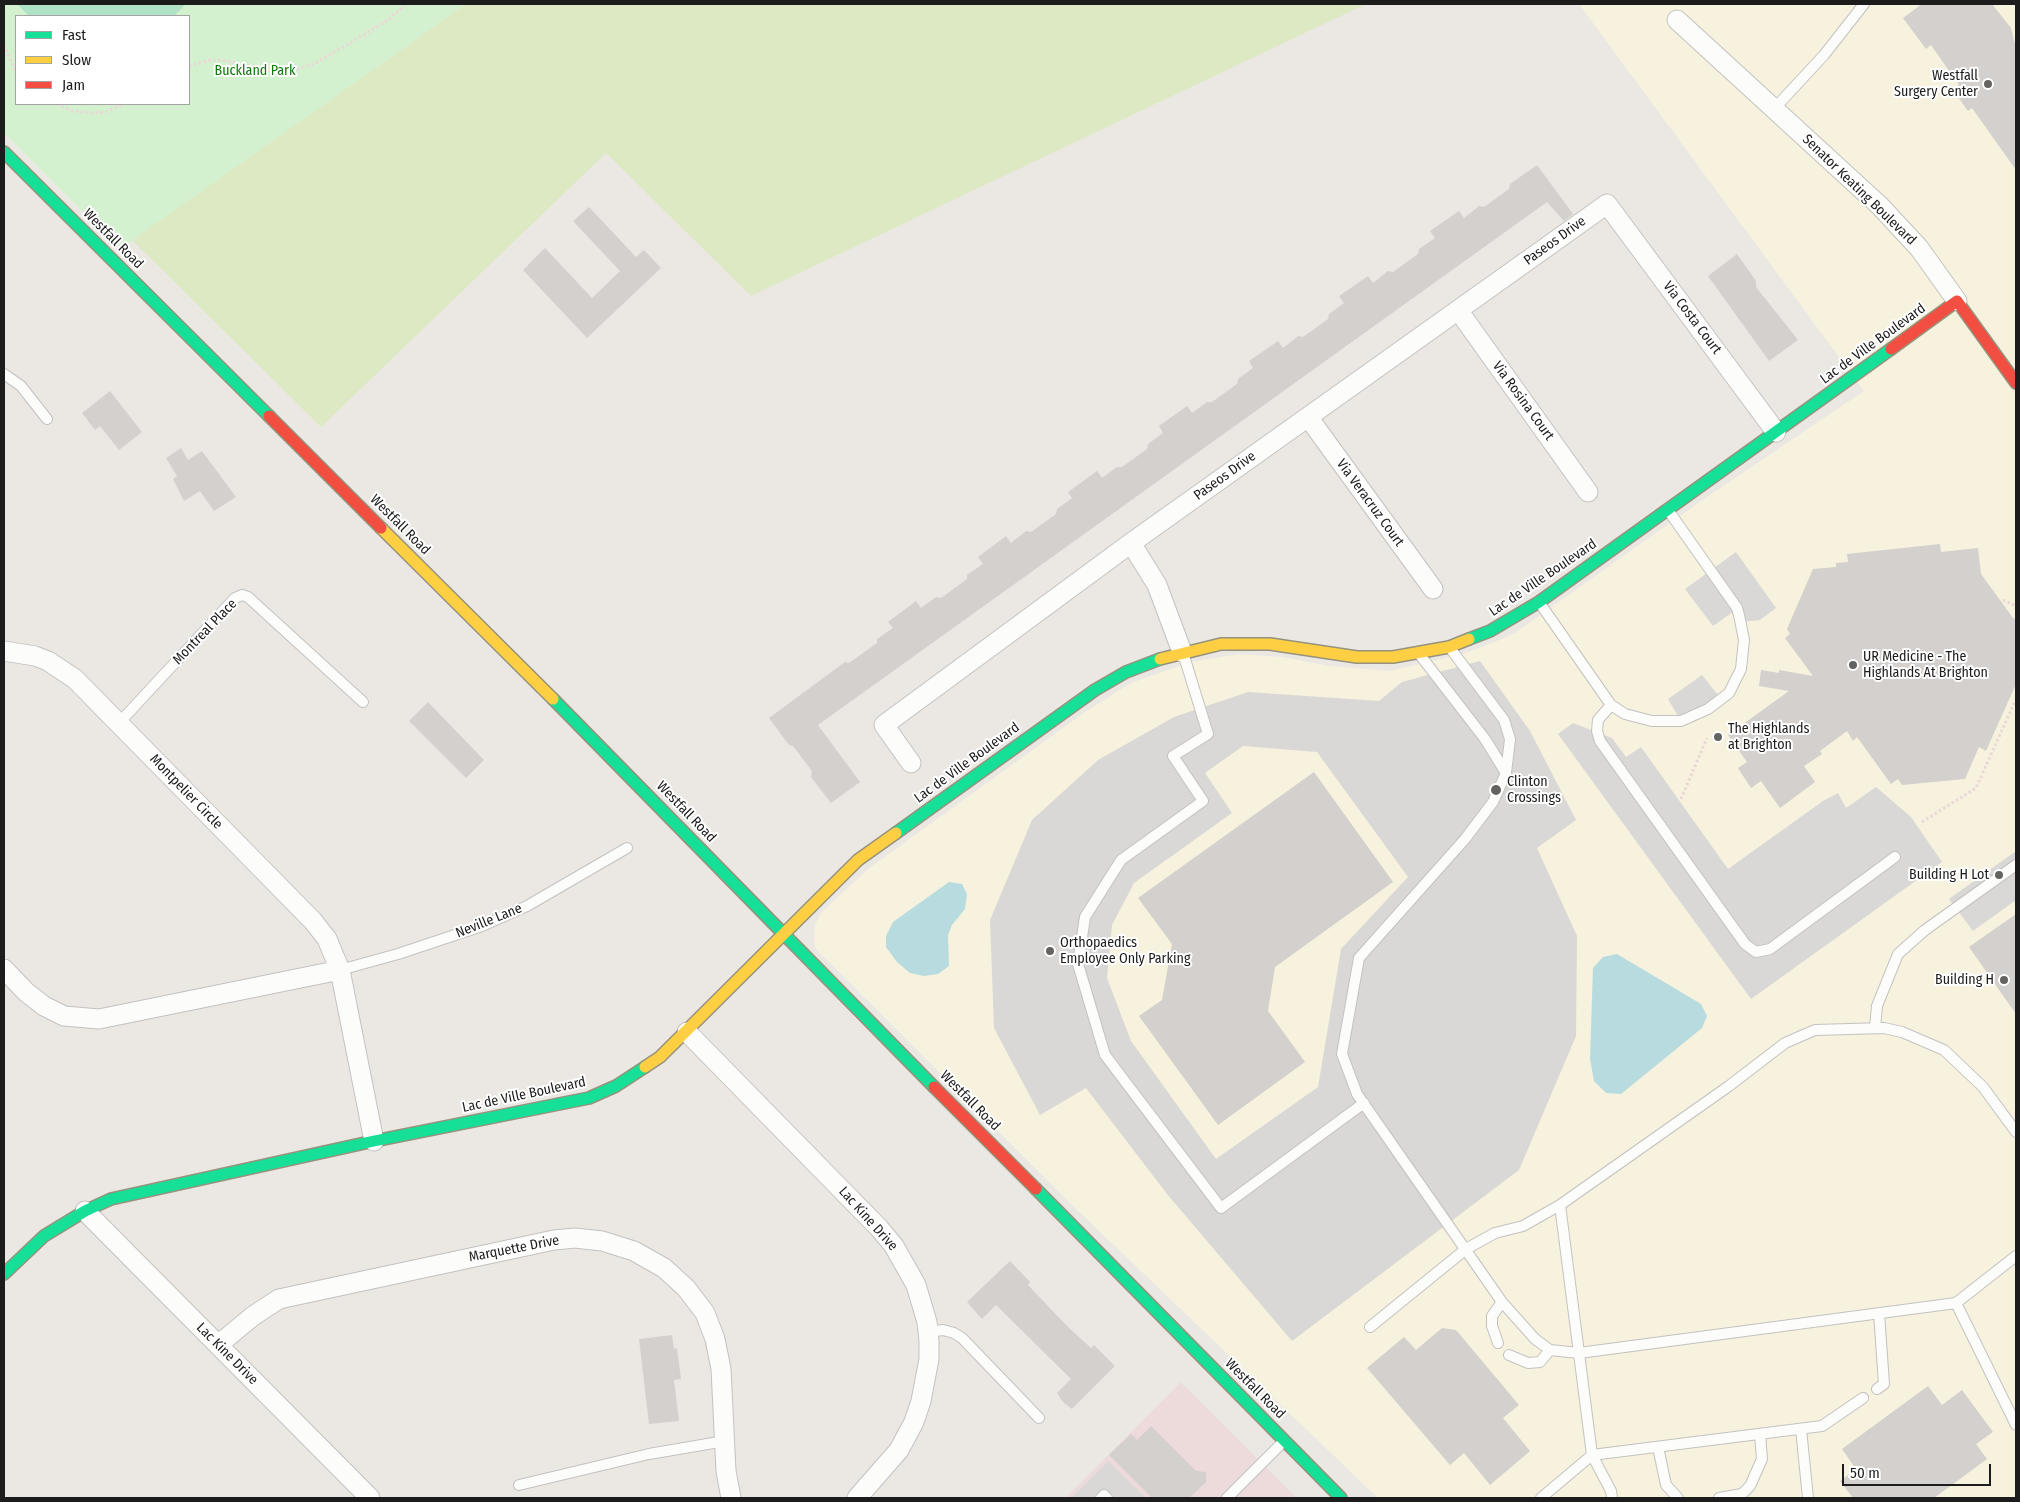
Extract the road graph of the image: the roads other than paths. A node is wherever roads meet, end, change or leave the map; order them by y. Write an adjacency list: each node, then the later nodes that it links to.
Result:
1 (1864, 4): 3 (lane)
2 (1676, 20): 3 (street, Senator Keating Boulevard)
3 (1774, 109): 6 (street, Senator Keating Boulevard)
4 (4, 152): 30 (street, Westfall Road)
5 (1607, 204): 7 (street, Paseos Drive); 12 (street, Via Costa Court)
6 (1957, 301): 9 (street, Senator Keating Boulevard); 12 (street, Lac de Ville Boulevard)
7 (1458, 310): 10 (street, Paseos Drive); 13 (street, Via Rosina Court)
8 (4, 374): 11 (lane)
9 (2016, 383)
10 (1308, 417): 15 (street, Paseos Drive); 16 (street, Via Veracruz Court)
11 (47, 419)
12 (1776, 432): 14 (street, Lac de Ville Boulevard)
13 (1588, 492)
14 (1667, 510): 17 (street, Lac de Ville Boulevard); 23 (lane)
15 (1131, 543): 20 (street); 25 (street, Paseos Drive)
16 (1433, 589)
17 (1538, 602): 18 (street, Lac de Ville Boulevard); 23 (lane)
18 (1449, 647): 21 (street, Lac de Ville Boulevard); 26 (lane)
19 (4, 651): 24 (street, Montpelier Circle)
20 (1182, 652): 21 (street, Lac de Ville Boulevard); 30 (street, Lac de Ville Boulevard); 35 (lane)
21 (1419, 654): 26 (lane)
22 (363, 702): 24 (lane, Montreal Place)
23 (1611, 705): 28 (lane)
24 (119, 723): 32 (street, Montpelier Circle)
25 (911, 763)
26 (1506, 773): 35 (lane)
27 (627, 848): 32 (lane, Neville Lane)
28 (1895, 857)
29 (2016, 865): 33 (lane)
30 (783, 934): 34 (street, Lac de Ville Boulevard); 59 (street, Westfall Road)
31 (4, 969): 32 (street)
32 (340, 970): 37 (street, Montpelier Circle)
33 (1875, 1028): 36 (lane); 38 (lane)
34 (687, 1032): 37 (street, Lac de Ville Boulevard); 47 (street, Lac Kine Drive)
35 (1364, 1103): 40 (lane)
36 (2016, 1132)
37 (374, 1141): 39 (street, Lac de Ville Boulevard)
38 (1560, 1205): 40 (lane); 51 (lane)
39 (85, 1210): 42 (street, Lac de Ville Boulevard); 49 (street, Lac Kine Drive)
40 (1466, 1249): 43 (lane); 46 (lane)
41 (2016, 1256): 44 (lane)
42 (4, 1274)
43 (1502, 1302): 48 (lane); 50 (lane)
44 (1956, 1303): 45 (lane); 56 (lane)
45 (1879, 1313): 51 (lane); 53 (lane)
46 (1370, 1327)
47 (928, 1332): 55 (lane); 66 (street, Lac Kine Drive)
48 (1498, 1342)
49 (218, 1344): 60 (street, Marquette Drive); 64 (street, Lac Kine Drive)
50 (1550, 1350): 51 (lane); 52 (lane)
51 (1580, 1353): 62 (lane)
52 (1509, 1354)
53 (1877, 1389)
54 (1863, 1398): 57 (lane)
55 (1039, 1418)
56 (2016, 1424)
57 (1801, 1429): 58 (lane); 75 (lane)
58 (1760, 1434): 61 (lane); 74 (lane)
59 (1285, 1440): 69 (lane); 70 (street, Westfall Road)
60 (726, 1441): 63 (lane); 65 (street, Marquette Drive)
61 (1658, 1447): 62 (lane); 73 (lane)
62 (1592, 1455): 71 (lane); 72 (lane)
63 (519, 1485)
64 (370, 1498)
65 (731, 1498)
66 (857, 1498)
67 (1101, 1498): 68 (lane)
68 (1107, 1498)
69 (1227, 1498)
70 (1341, 1498)
71 (1541, 1498)
72 (1612, 1498)
73 (1678, 1498)
74 (1719, 1498)
75 (1808, 1498)

